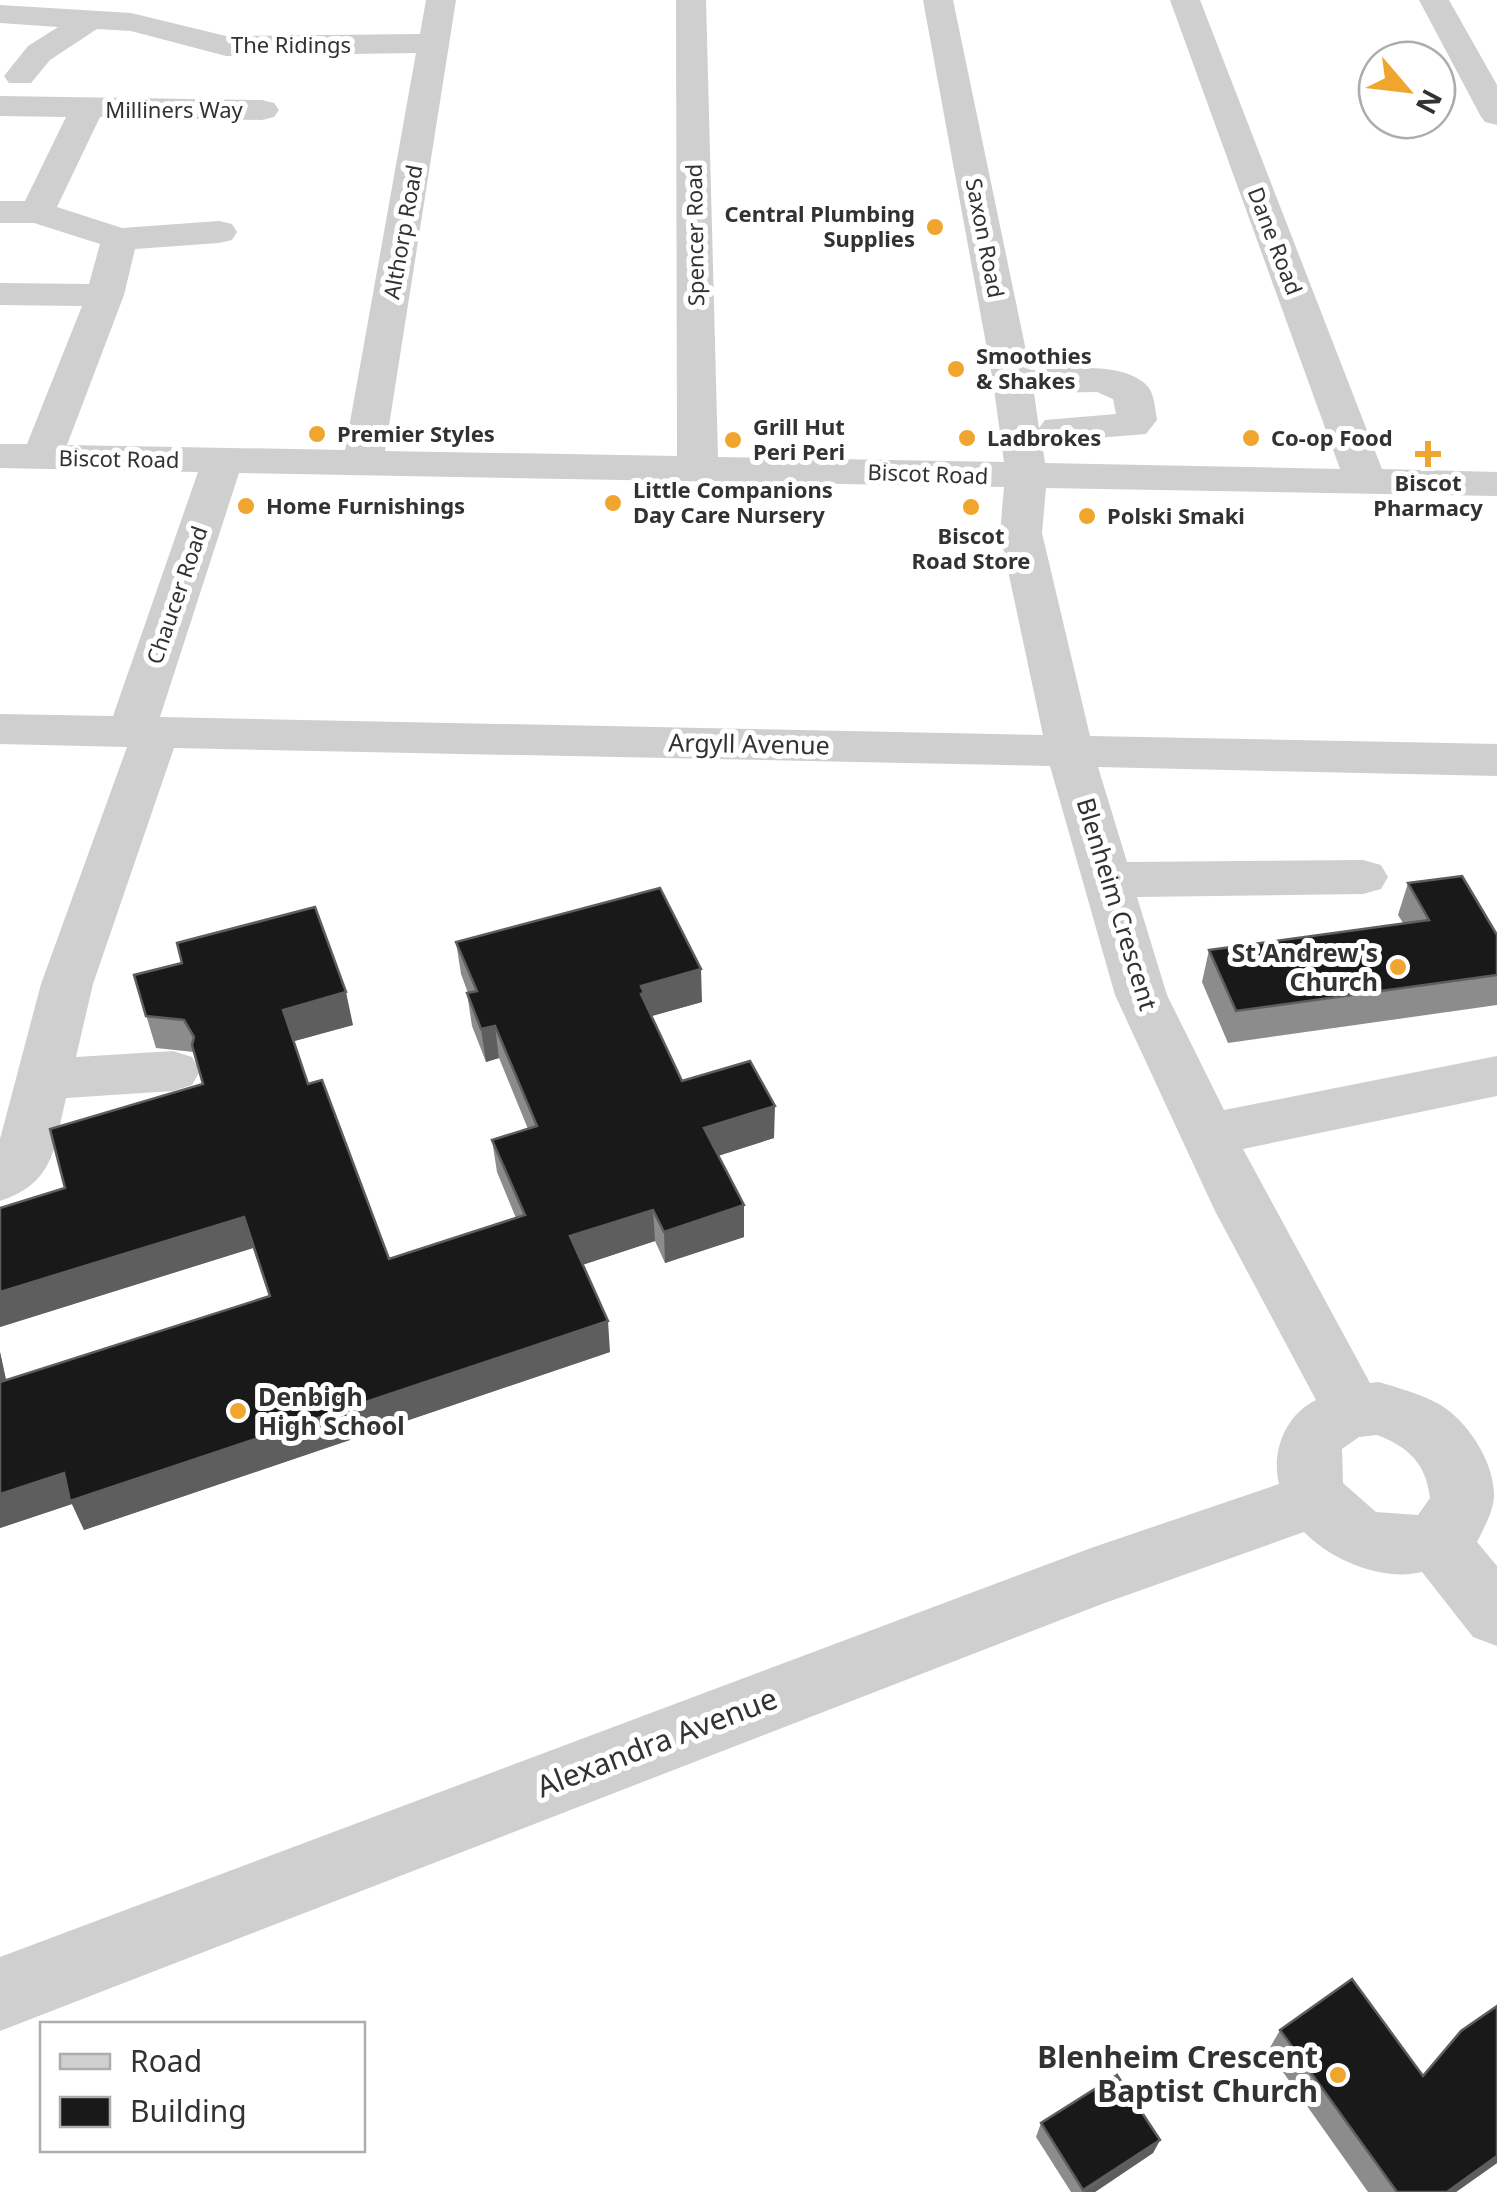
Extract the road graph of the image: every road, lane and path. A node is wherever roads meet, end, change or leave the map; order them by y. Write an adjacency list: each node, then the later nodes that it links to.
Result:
1 (169, 0): 9 (street)
2 (441, 0): 10 (street, Althorp Road)
3 (691, 0): 27 (street, Spencer Road)
4 (938, 0): 21 (street, Saxon Road)
5 (1185, 0): 29 (street, Dane Road)
6 (1434, 0): 15 (street)
7 (0, 14): 8 (street, The Ridings)
8 (88, 21): 9 (street, The Ridings); 11 (street)
9 (153, 28): 10 (street, The Ridings)
10 (432, 43): 26 (street, Althorp Road)
11 (20, 76)
12 (0, 106): 13 (street, Milliners Way)
13 (87, 110): 14 (street, Milliners Way); 16 (street, Milliners Way)
14 (262, 110)
15 (1497, 114)
16 (18, 212): 18 (street, Milliners Way)
17 (219, 232): 18 (street, Milliners Way)
18 (119, 239): 20 (street)
19 (0, 294): 20 (street)
20 (105, 295): 24 (street)
21 (1013, 382): 22 (street); 28 (street, Saxon Road)
22 (1059, 429)
23 (0, 456): 24 (street, Biscot Road)
24 (42, 457): 25 (street, Biscot Road)
25 (222, 460): 26 (street, Biscot Road); 32 (street, Chaucer Road)
26 (363, 463): 27 (street, Biscot Road)
27 (698, 469): 28 (street, Biscot Road)
28 (1026, 477): 29 (street, Biscot Road); 33 (street, Blenheim Crescent)
29 (1366, 482): 30 (street, Biscot Road)
30 (1497, 484)
31 (0, 728): 32 (street, Argyll Avenue)
32 (144, 730): 33 (street, Argyll Avenue); 39 (street, Chaucer Road)
33 (1070, 752): 34 (street, Argyll Avenue); 36 (street, Blenheim Crescent)
34 (1497, 760)
35 (1363, 877): 36 (street)
36 (1108, 880): 40 (street, Blenheim Crescent)
37 (173, 1070): 39 (street)
38 (1497, 1076): 40 (street)
39 (45, 1079): 41 (street, Chaucer Road)
40 (1207, 1135): 42 (street, Blenheim Crescent)
41 (0, 1179)
42 (1354, 1410): 43 (street); 44 (street)
43 (1480, 1462): 45 (street)
44 (1317, 1499): 45 (street); 47 (street, Alexandra Avenue)
45 (1436, 1540): 46 (street)
46 (1497, 1616)
47 (0, 1994)

